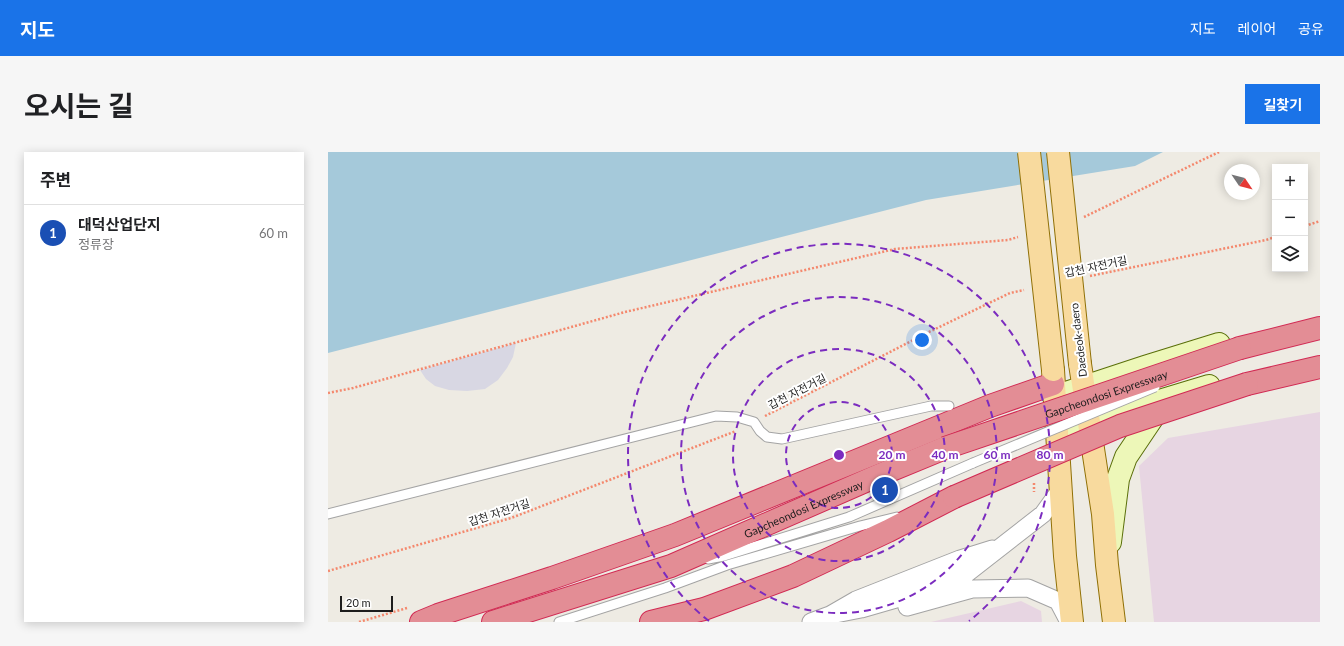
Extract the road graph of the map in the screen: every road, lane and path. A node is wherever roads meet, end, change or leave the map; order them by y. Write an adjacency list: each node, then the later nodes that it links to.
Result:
1 (1030, 152): 16 (main road, bridge)
2 (1058, 152): 17 (main road, Daedeok-daero, bridge)
3 (1220, 152): 4 (path)
4 (1079, 219)
5 (1320, 221): 6 (path)
6 (1308, 225)
7 (1022, 236): 18 (path)
8 (1272, 238): 9 (path, 갑천 자전거길)
9 (1088, 276)
10 (1026, 290): 21 (path, 갑천 자전거길)
11 (1320, 322): 17 (street)
12 (1320, 328): 13 (highway, Gapcheondosi Expressway)
13 (1240, 348): 28 (highway, Gapcheondosi Expressway, bridge); 28 (lane, bridge)
14 (1320, 363): 19 (street)
15 (1320, 367): 25 (highway, bridge)
16 (1053, 384): 17 (street); 23 (main road); 30 (highway)
17 (1084, 388): 22 (main road, Daedeok-daero)
18 (328, 393)
19 (1164, 399): 22 (street); 27 (street)
20 (949, 406): 21 (lane)
21 (754, 422): 26 (lane); 29 (path, 갑천 자전거길)
22 (1089, 422): 23 (street); 27 (main road, Daedeok-daero)
23 (1057, 432): 24 (main road)
24 (1061, 490): 34 (street); 37 (main road)
25 (931, 509): 32 (lane); 33 (highway)
26 (328, 514)
27 (1107, 565): 38 (main road, Daedeok-daero)
28 (672, 566): 31 (highway, Gapcheondosi Expressway)
29 (328, 571)
30 (421, 622)
31 (493, 622)
32 (559, 622)
33 (651, 622)
34 (811, 622)
35 (853, 622): 36 (street)
36 (1068, 622)
37 (1072, 622)
38 (1114, 622)

